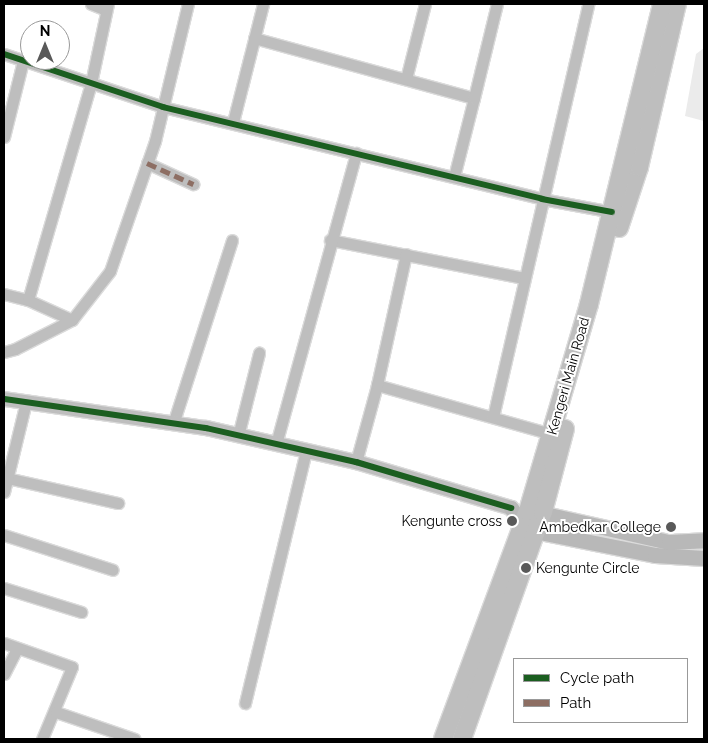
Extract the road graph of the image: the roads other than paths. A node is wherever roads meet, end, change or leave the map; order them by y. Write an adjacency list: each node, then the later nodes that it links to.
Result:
1 (91, 4): 8 (street)
2 (188, 4): 17 (street)
3 (263, 4): 9 (street)
4 (423, 4): 14 (street)
5 (497, 4): 16 (street)
6 (588, 4): 24 (street)
7 (664, 4): 25 (main road, Kengeri Main Road); 50 (main road, Kengeri Main Road)
8 (107, 7): 15 (street)
9 (254, 38): 14 (street); 18 (street)
10 (4, 54): 11 (street)
11 (20, 60)
12 (21, 70): 19 (street)
13 (50, 70): 15 (street)
14 (406, 79): 16 (street)
15 (91, 84): 17 (street); 31 (street)
16 (474, 98): 22 (street)
17 (163, 107): 18 (street); 21 (street)
18 (233, 122): 20 (street)
19 (4, 137)
20 (356, 153): 22 (street); 27 (street)
21 (148, 163): 23 (street); 32 (street)
22 (454, 177): 24 (street)
23 (193, 184)
24 (542, 199): 25 (street); 29 (street)
25 (612, 212): 40 (main road, Kengeri Main Road)
26 (232, 240): 39 (street)
27 (330, 240): 28 (street); 42 (street)
28 (406, 254): 29 (street); 35 (street)
29 (523, 278): 38 (street)
30 (4, 294): 31 (street)
31 (28, 300): 32 (street)
32 (72, 320): 33 (street)
33 (4, 352)
34 (259, 353): 41 (street)
35 (377, 385): 38 (street); 45 (street)
36 (4, 399): 37 (street)
37 (26, 402): 39 (street); 44 (street)
38 (493, 417): 40 (street)
39 (173, 424): 41 (street)
40 (551, 434): 50 (main road, Kengeri Main Road)
41 (238, 436): 42 (street)
42 (276, 444): 43 (street)
43 (306, 451): 45 (street); 60 (street)
44 (8, 455): 46 (street)
45 (356, 462): 49 (street)
46 (7, 478): 47 (street); 48 (street)
47 (4, 492)
48 (118, 503)
49 (510, 508): 50 (main road)
50 (532, 519): 52 (main road); 53 (main road); 64 (main road, Kengeri Main Road); 65 (main road, Kengeri Main Road)
51 (4, 535): 54 (street)
52 (704, 540)
53 (704, 558)
54 (112, 570)
55 (4, 588): 56 (street)
56 (81, 612)
57 (4, 643): 58 (street)
58 (17, 648): 59 (street); 61 (street)
59 (4, 674)
60 (245, 704)
61 (56, 712): 62 (street); 63 (street)
62 (42, 739)
63 (135, 739)
64 (444, 739)
65 (462, 739)

